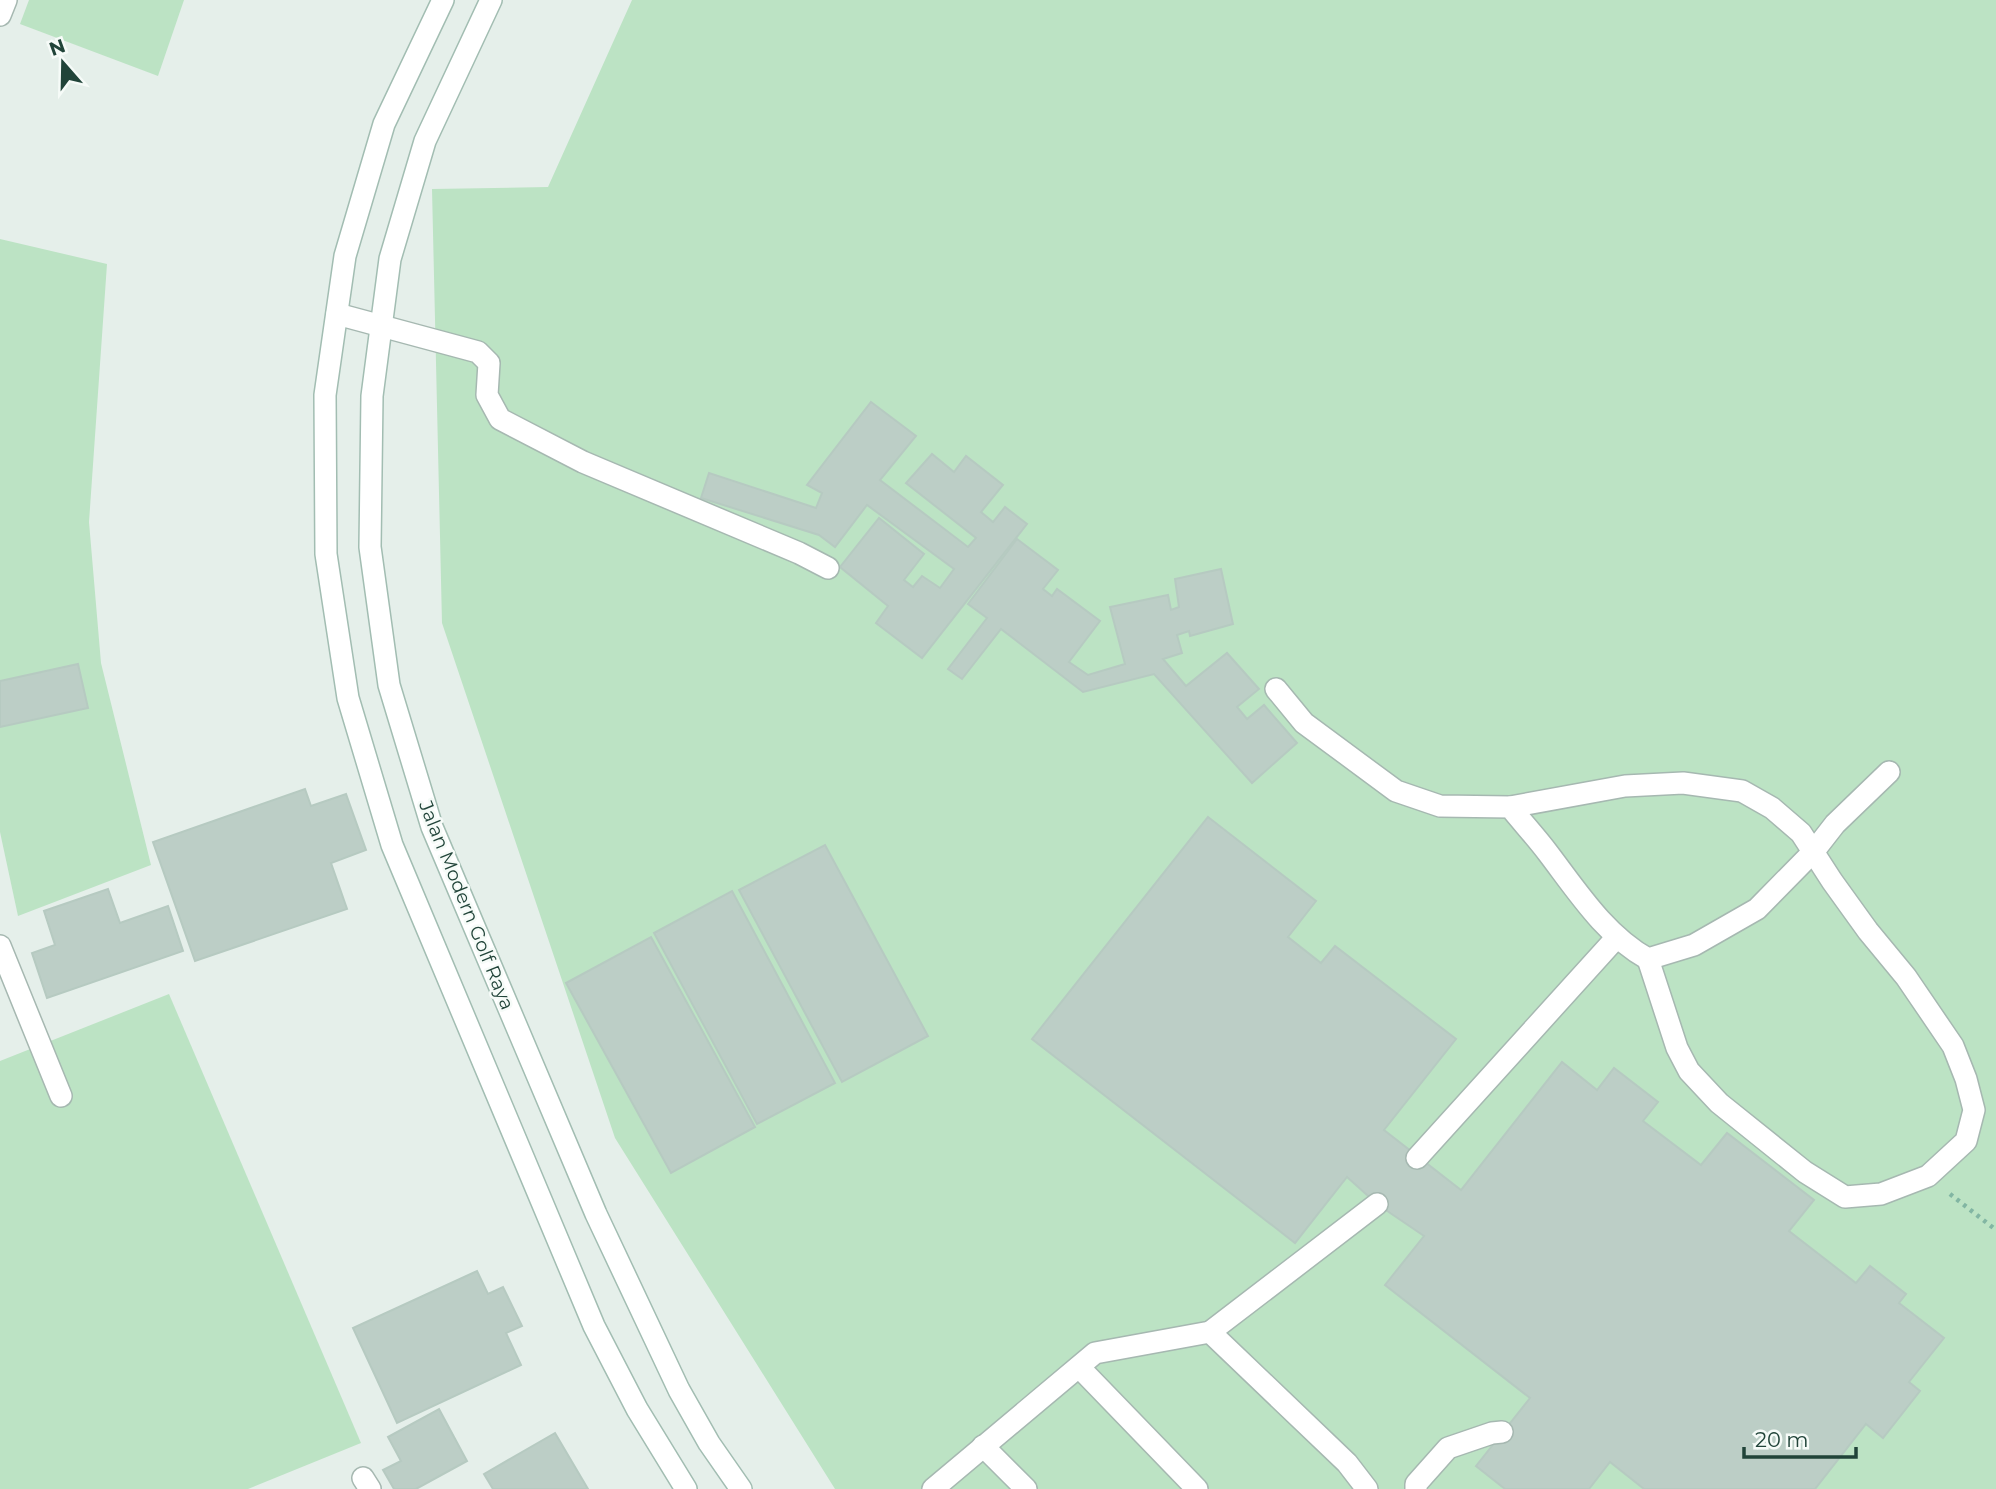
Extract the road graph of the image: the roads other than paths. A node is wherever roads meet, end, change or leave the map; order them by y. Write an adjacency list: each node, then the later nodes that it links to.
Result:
1 (6, 0): 4 (street)
2 (443, 0): 5 (street)
3 (491, 0): 6 (street, Jalan Modern Golf Raya)
4 (0, 15)
5 (337, 314): 6 (street); 22 (street)
6 (382, 326): 7 (street); 23 (street, Jalan Modern Golf Raya)
7 (828, 568)
8 (1276, 689): 10 (street)
9 (1889, 772): 11 (street)
10 (1510, 807): 11 (street); 12 (street)
11 (1814, 851): 14 (street); 14 (street)
12 (1617, 937): 14 (street); 16 (street)
13 (0, 946): 15 (street)
14 (1648, 959)
15 (61, 1096)
16 (1417, 1158)
17 (1377, 1205): 18 (street)
18 (1210, 1332): 19 (street); 27 (street)
19 (1079, 1367): 21 (street); 26 (street)
20 (1502, 1432): 28 (street)
21 (984, 1446): 24 (street); 25 (street)
22 (686, 1489)
23 (741, 1489)
24 (933, 1489)
25 (1026, 1489)
26 (1197, 1489)
27 (1367, 1489)
28 (1416, 1489)

